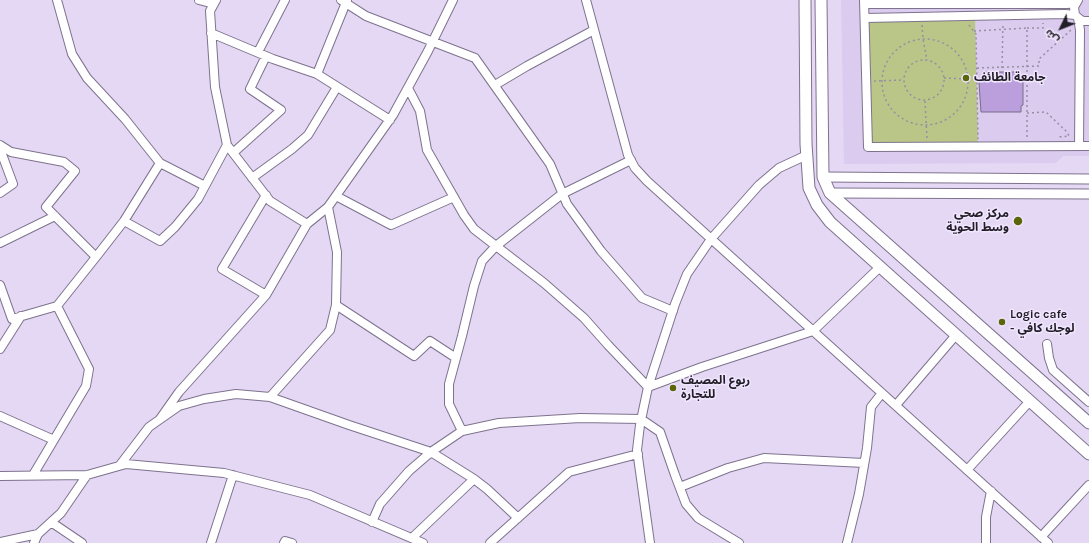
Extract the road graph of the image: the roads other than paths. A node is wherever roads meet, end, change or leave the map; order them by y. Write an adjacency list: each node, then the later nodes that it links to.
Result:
1 (57, 0): 32 (street)
2 (199, 0): 10 (street)
3 (286, 0): 18 (street)
4 (453, 0): 17 (street)
5 (586, 0): 15 (street)
6 (805, 0): 30 (main road)
7 (820, 0): 34 (main road)
8 (345, 1): 17 (street); 19 (street)
9 (1077, 1): 11 (street); 12 (street)
10 (215, 2): 16 (street)
11 (864, 2): 13 (street)
12 (1076, 16): 13 (street); 14 (street); 26 (street)
13 (865, 18): 26 (street)
14 (1089, 21)
15 (594, 30): 20 (street); 31 (street)
16 (211, 33): 18 (street); 25 (street)
17 (433, 42): 20 (street); 22 (street)
18 (262, 54): 19 (street); 29 (street)
19 (317, 74): 21 (street)
20 (495, 85): 39 (street)
21 (337, 87): 23 (street); 33 (street)
22 (408, 88): 23 (street); 43 (street)
23 (390, 120): 42 (street)
24 (0, 145): 45 (street)
25 (227, 145): 29 (street); 36 (street)
26 (1079, 146): 27 (street)
27 (1089, 146)
28 (0, 149): 37 (street)
29 (233, 153): 33 (street)
30 (807, 155): 48 (street); 52 (main road)
31 (631, 160): 39 (street); 48 (street)
32 (160, 163): 36 (street); 46 (street)
33 (252, 178): 41 (street)
34 (822, 178): 35 (street); 38 (main road)
35 (1089, 179)
36 (205, 186): 46 (street)
37 (0, 192)
38 (830, 193): 40 (street); 73 (main road)
39 (562, 194): 50 (street); 57 (street)
40 (1089, 194)
41 (266, 195): 47 (street); 54 (street)
42 (336, 196): 43 (street); 44 (street)
43 (454, 197): 50 (street)
44 (328, 207): 47 (street); 55 (street)
45 (55, 216): 49 (street); 51 (street)
46 (124, 221): 51 (street)
47 (307, 224): 54 (street)
48 (711, 238): 57 (street); 59 (street)
49 (0, 243)
50 (496, 246): 63 (street); 64 (street)
51 (96, 257): 56 (street)
52 (880, 267): 59 (street); 60 (main road)
53 (0, 285): 58 (street)
54 (266, 295): 72 (street)
55 (336, 305): 63 (street); 66 (street)
56 (57, 306): 58 (street); 75 (street)
57 (673, 311): 64 (street)
58 (21, 316): 62 (street)
59 (813, 331): 64 (street); 65 (street)
60 (956, 335): 67 (main road); 69 (street)
61 (1047, 344): 68 (street)
62 (0, 349)
63 (456, 358): 74 (street)
64 (648, 386): 71 (street)
65 (882, 393): 69 (street); 79 (street)
66 (270, 397): 72 (street); 76 (street)
67 (1030, 402): 78 (main road); 81 (street)
68 (1089, 402)
69 (896, 405): 81 (street)
70 (0, 416): 75 (street)
71 (641, 419): 74 (street); 77 (street); 88 (street)
72 (160, 420): 80 (street)
73 (1089, 424)
74 (462, 431): 76 (street)
75 (54, 440): 82 (street)
76 (431, 452): 86 (street); 92 (street)
77 (638, 454): 90 (street); 104 (street)
78 (1089, 454)
79 (864, 463): 88 (street); 106 (street)
80 (120, 465): 83 (street); 84 (street)
81 (967, 470): 89 (street)
82 (33, 475): 83 (street); 85 (street)
83 (87, 475): 91 (street)
84 (233, 475): 92 (street); 99 (street)
85 (0, 476)
86 (474, 479): 90 (street); 95 (street)
87 (1089, 485): 94 (street)
88 (680, 487): 105 (street)
89 (991, 491): 94 (street); 107 (street)
90 (518, 518): 103 (street)
91 (51, 522): 93 (street); 98 (street)
92 (372, 522): 95 (street)
93 (38, 534): 96 (street); 97 (street)
94 (1041, 537): 108 (street)
95 (412, 538): 102 (street)
96 (0, 542)
97 (34, 543)
98 (82, 543)
99 (211, 543)
100 (284, 543): 101 (street)
101 (292, 543)
102 (423, 543)
103 (490, 543)
104 (650, 543)
105 (738, 543)
106 (847, 543)
107 (986, 543)
108 (1048, 543)

